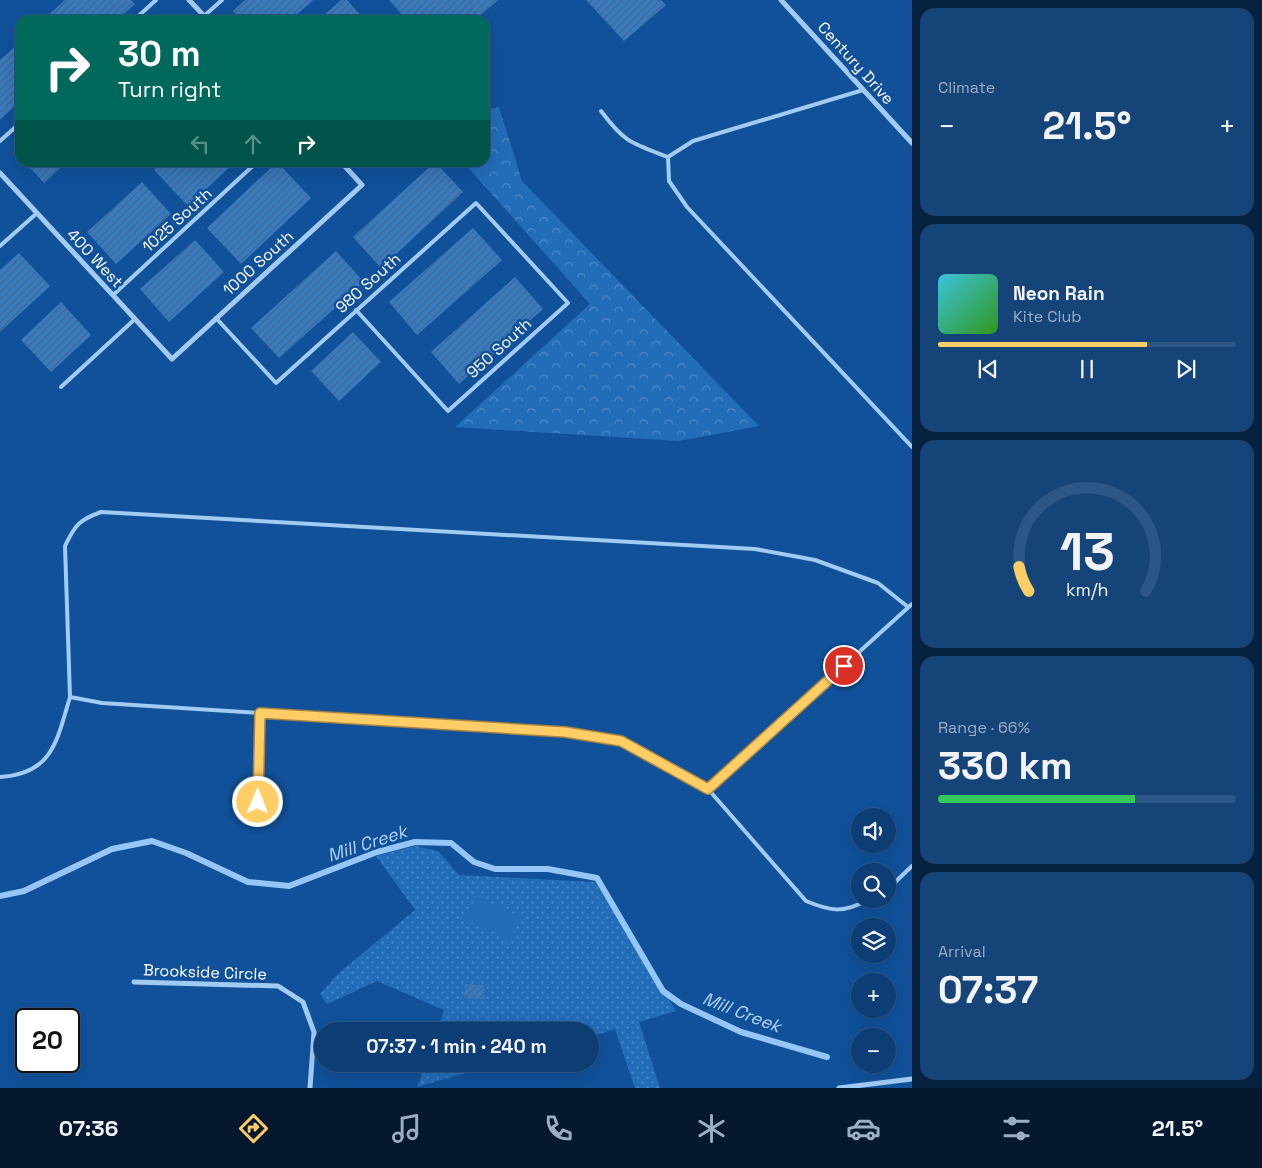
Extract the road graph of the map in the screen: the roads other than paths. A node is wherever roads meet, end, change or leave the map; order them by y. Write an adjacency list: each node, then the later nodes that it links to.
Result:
1 (156, 0): 5 (lane)
2 (189, 0): 6 (street)
3 (222, 0): 7 (lane)
4 (781, 0): 8 (street, Century Drive)
5 (140, 15)
6 (203, 15)
7 (209, 15)
8 (862, 90): 12 (street, Century Drive); 13 (lane)
9 (601, 110): 13 (lane)
10 (15, 128): 11 (lane)
11 (0, 141)
12 (912, 143)
13 (668, 157): 26 (lane)
14 (253, 167): 19 (lane, 1025 South)
15 (346, 167): 22 (street, 1000 South)
16 (0, 173): 17 (street, 400 West)
17 (37, 213): 18 (lane); 19 (street, 400 West)
18 (0, 246)
19 (112, 295): 23 (street, 400 West)
20 (568, 303): 21 (lane, 980 South); 21 (lane, 950 South)
21 (356, 310): 22 (lane, 980 South)
22 (216, 318): 24 (street, 1000 South)
23 (134, 319): 24 (street, 400 West); 25 (lane)
24 (172, 359)
25 (61, 387)
26 (912, 447)
27 (910, 606): 28 (lane); 31 (lane)
28 (70, 697): 29 (lane); 30 (lane)
29 (260, 713): 31 (lane); 32 (lane)
30 (0, 777)
31 (708, 789): 35 (lane)
32 (258, 802)
33 (912, 866): 34 (lane)
34 (896, 881)
35 (851, 908)
36 (134, 982): 38 (street, Brookside Circle)
37 (912, 1079): 39 (street)
38 (310, 1088)
39 (839, 1088)

